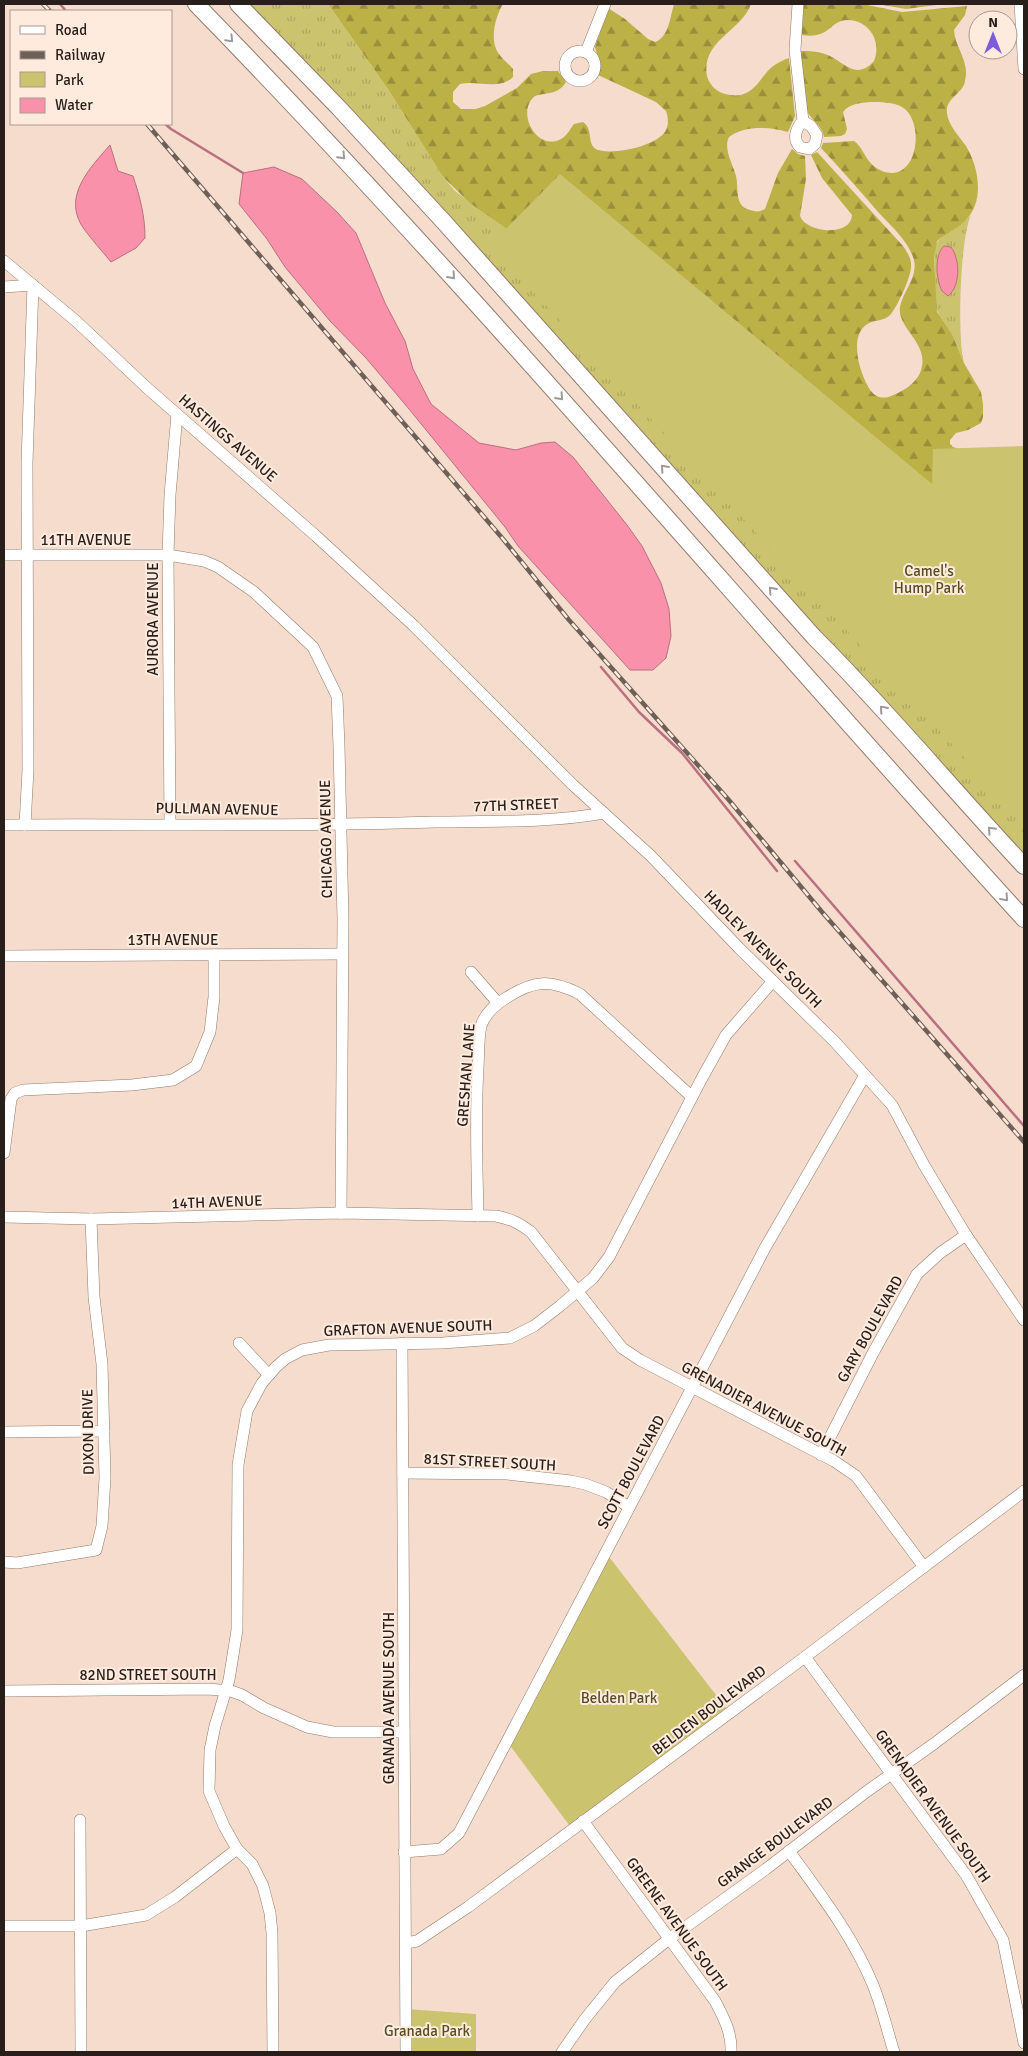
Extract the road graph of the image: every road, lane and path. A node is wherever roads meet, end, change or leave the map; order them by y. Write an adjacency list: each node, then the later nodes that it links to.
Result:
1 (196, 4): 24 (highway, one-way to 24)
2 (238, 4): 23 (highway, one-way to 2)
3 (605, 4): 6 (street)
4 (798, 4): 8 (street)
5 (1020, 4): 7 (street)
6 (586, 52)
7 (1024, 69)
8 (802, 121)
9 (4, 261): 10 (street, HASTINGS AVENUE)
10 (33, 285): 11 (street); 12 (street, HASTINGS AVENUE); 14 (street)
11 (4, 287)
12 (177, 414): 15 (street, AURORA AVENUE); 16 (street, HASTINGS AVENUE)
13 (4, 555): 14 (street, 11TH AVENUE)
14 (27, 555): 15 (street, 11TH AVENUE); 21 (street)
15 (168, 555): 19 (street, AURORA AVENUE); 22 (street, CHICAGO AVENUE)
16 (429, 641): 17 (street, HADLEY AVENUE SOUTH)
17 (604, 813): 18 (street, 77TH STREET); 29 (street, HADLEY AVENUE SOUTH)
18 (429, 823): 22 (street, PULLMAN AVENUE)
19 (170, 824): 21 (street, PULLMAN AVENUE); 22 (street, PULLMAN AVENUE)
20 (4, 825): 21 (street, PULLMAN AVENUE)
21 (25, 825)
22 (341, 826): 25 (street, CHICAGO AVENUE)
23 (1024, 866)
24 (1024, 919)
25 (342, 954): 26 (street, 13TH AVENUE); 34 (street, CHICAGO AVENUE)
26 (214, 955): 27 (street, 13TH AVENUE); 33 (street)
27 (4, 956)
28 (471, 972): 30 (street)
29 (773, 981): 31 (street, HADLEY AVENUE SOUTH); 32 (street, GRAFTON AVENUE SOUTH)
30 (498, 1003): 32 (street, GRESHAN LANE); 35 (street, GRESHAN LANE)
31 (866, 1075): 38 (street, HADLEY AVENUE SOUTH); 44 (street, SCOTT BOULEVARD)
32 (692, 1098): 39 (street, GRAFTON AVENUE SOUTH)
33 (4, 1153)
34 (341, 1213): 35 (street, 14TH AVENUE); 37 (street, 14TH AVENUE)
35 (478, 1216): 39 (street, GRENADIER AVENUE SOUTH)
36 (4, 1217): 37 (street, 14TH AVENUE)
37 (91, 1219): 45 (street, DIXON DRIVE)
38 (966, 1235): 40 (street, HADLEY AVENUE SOUTH); 47 (street, GARY BOULEVARD)
39 (577, 1292): 42 (street, GRAFTON AVENUE SOUTH); 44 (street, GRENADIER AVENUE SOUTH)
40 (1024, 1320)
41 (239, 1343): 43 (street)
42 (402, 1343): 43 (street, GRAFTON AVENUE SOUTH); 48 (street, GRANADA AVENUE SOUTH)
43 (269, 1376): 56 (street, GRAFTON AVENUE SOUTH)
44 (693, 1387): 47 (street, GRENADIER AVENUE SOUTH); 50 (street, SCOTT BOULEVARD)
45 (104, 1431): 46 (street); 51 (street, DIXON DRIVE)
46 (4, 1432)
47 (821, 1455): 52 (street, GRENADIER AVENUE SOUTH)
48 (403, 1473): 50 (street, 81ST STREET SOUTH); 57 (street, GRANADA AVENUE SOUTH)
49 (1024, 1492): 52 (street, BELDEN BOULEVARD)
50 (629, 1507): 63 (street, SCOTT BOULEVARD)
51 (4, 1562)
52 (924, 1567): 53 (street, BELDEN BOULEVARD)
53 (805, 1657): 58 (street, GRENADIER AVENUE SOUTH); 60 (street, BELDEN BOULEVARD)
54 (1024, 1675): 58 (street, GRANGE BOULEVARD)
55 (4, 1690): 56 (street, 82ND STREET SOUTH)
56 (226, 1690): 57 (street, 82ND STREET SOUTH); 61 (street, GRAFTON AVENUE SOUTH)
57 (404, 1732): 63 (street, GRANADA AVENUE SOUTH)
58 (892, 1774): 62 (street, GRANGE BOULEVARD); 68 (street, GRENADIER AVENUE SOUTH)
59 (80, 1820): 65 (street)
60 (583, 1821): 66 (street, GREENE AVENUE SOUTH); 67 (street, BELDEN BOULEVARD)
61 (237, 1849): 65 (street); 70 (street, GRAFTON AVENUE SOUTH)
62 (789, 1851): 66 (street, GRANGE BOULEVARD); 74 (street)
63 (404, 1852): 67 (street, GRANADA AVENUE SOUTH)
64 (4, 1926): 65 (street)
65 (81, 1926): 69 (street)
66 (669, 1939): 72 (street, GRANGE BOULEVARD); 73 (street, GREENE AVENUE SOUTH)
67 (406, 1943): 71 (street, GRANADA AVENUE SOUTH)
68 (1024, 2043)
69 (81, 2052)
70 (273, 2052)
71 (406, 2052)
72 (562, 2052)
73 (731, 2052)
74 (894, 2052)

